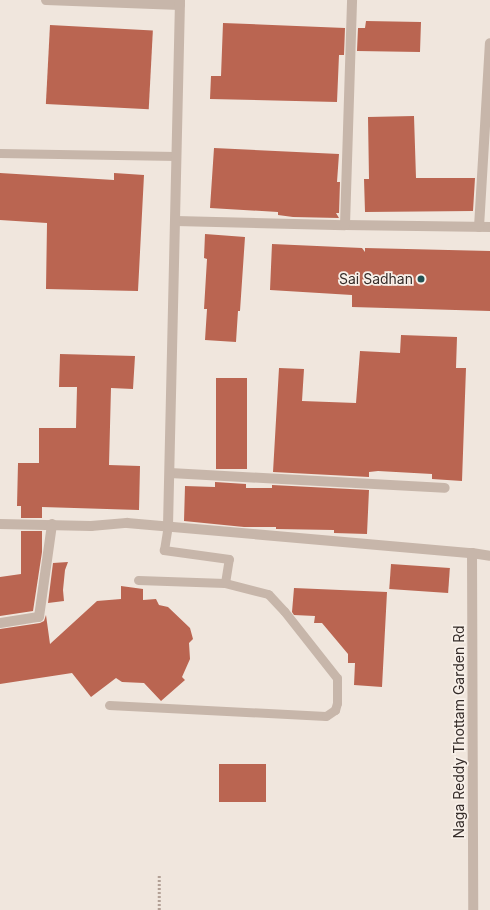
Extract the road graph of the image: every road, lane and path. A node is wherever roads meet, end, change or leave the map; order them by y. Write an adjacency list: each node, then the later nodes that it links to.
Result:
1 (46, 0): 3 (street)
2 (352, 0): 8 (street)
3 (180, 2): 6 (street)
4 (490, 42): 9 (street)
5 (0, 154): 6 (lane)
6 (176, 156): 7 (street)
7 (176, 221): 8 (street); 11 (street)
8 (345, 225): 9 (street)
9 (479, 227): 10 (street)
10 (490, 227)
11 (170, 473): 12 (street); 15 (street)
12 (445, 488)
13 (0, 524): 14 (street)
14 (52, 524): 15 (street); 20 (street)
15 (168, 526): 16 (street); 19 (lane)
16 (472, 553): 17 (street); 24 (street, Naga Reddy Thottam Garden Rd)
17 (490, 556)
18 (138, 580): 19 (lane)
19 (225, 583): 21 (lane)
20 (0, 623)
21 (109, 705)
22 (160, 874): 23 (path)
23 (158, 910)
24 (473, 910)

